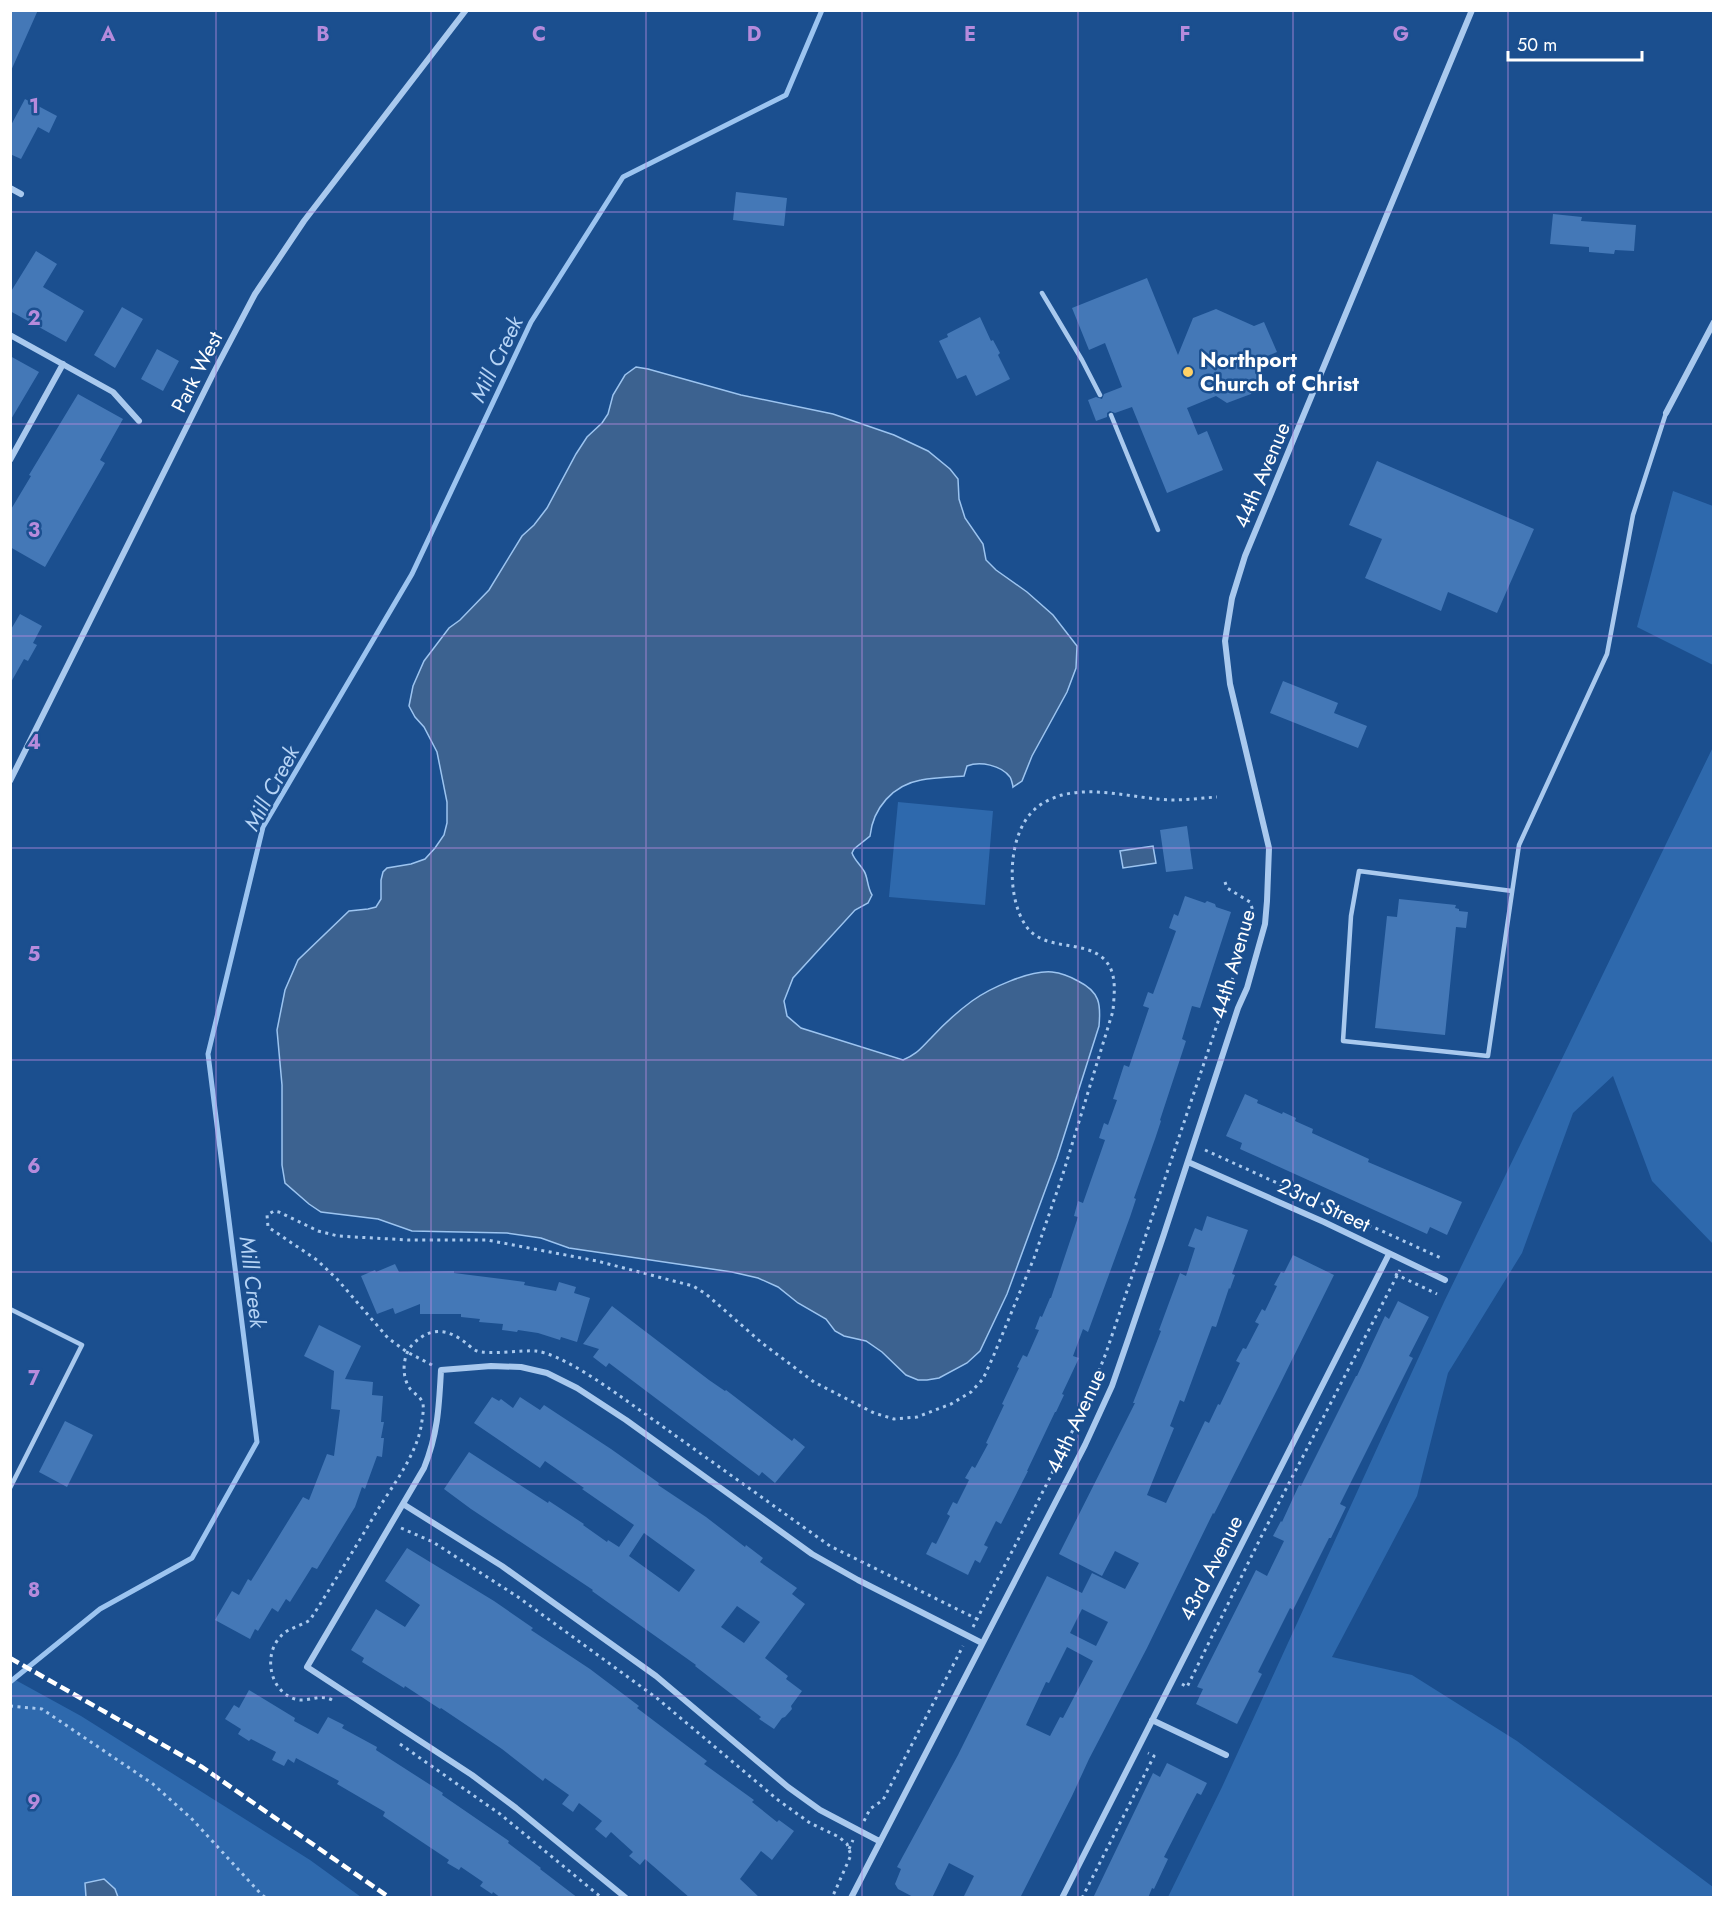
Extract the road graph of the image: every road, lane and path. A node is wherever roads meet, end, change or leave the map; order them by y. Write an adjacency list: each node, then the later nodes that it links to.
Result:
1 (466, 10): 15 (street, Park West)
2 (1472, 10): 20 (street, 44th Avenue)
3 (10, 188): 4 (street)
4 (21, 194)
5 (1042, 293): 9 (lane)
6 (1713, 322): 10 (street)
7 (10, 335): 8 (street)
8 (63, 364): 12 (street); 13 (street)
9 (1100, 395)
10 (1666, 413): 18 (lane)
11 (1111, 415): 14 (lane)
12 (139, 421)
13 (10, 460)
14 (1158, 530)
15 (10, 781)
16 (1217, 797): 30 (path)
17 (1225, 882): 19 (path)
18 (1512, 891): 18 (lane)
19 (1179, 1138): 20 (path); 36 (path)
20 (1194, 1145): 21 (street, 44th Avenue); 23 (path)
21 (1188, 1162): 22 (street, 23rd Street); 37 (street, 44th Avenue)
22 (1389, 1254): 24 (street, 23rd Street); 25 (street, 43rd Avenue)
23 (1443, 1259)
24 (1404, 1261): 26 (path); 27 (street, 23rd Street)
25 (1382, 1268): 26 (path); 40 (street, 43rd Avenue)
26 (1397, 1275): 28 (path); 40 (path)
27 (1445, 1280)
28 (1437, 1294)
29 (10, 1309): 32 (lane)
30 (407, 1352): 31 (path); 34 (path); 36 (path)
31 (441, 1370): 33 (street); 38 (street)
32 (10, 1488)
33 (403, 1504): 35 (street); 47 (street)
34 (376, 1514): 35 (path); 41 (path)
35 (390, 1523): 49 (path); 52 (street)
36 (977, 1619): 37 (path); 38 (path)
37 (991, 1626): 39 (street, 44th Avenue)
38 (969, 1636): 39 (street); 47 (path)
39 (982, 1643): 48 (street, 44th Avenue)
40 (1173, 1680): 43 (street, 43rd Avenue)
41 (340, 1704)
42 (10, 1706): 50 (path)
43 (1152, 1720): 45 (street, 43rd Avenue); 46 (street)
44 (397, 1742): 51 (path)
45 (1138, 1748): 55 (street, 43rd Avenue); 56 (path)
46 (1226, 1755)
47 (858, 1830): 48 (street); 49 (path)
48 (879, 1841): 54 (street, 44th Avenue)
49 (849, 1849): 53 (path)
50 (266, 1898)
51 (602, 1898)
52 (626, 1898)
53 (832, 1898)
54 (851, 1898)
55 (1062, 1898)
56 (1082, 1898)

